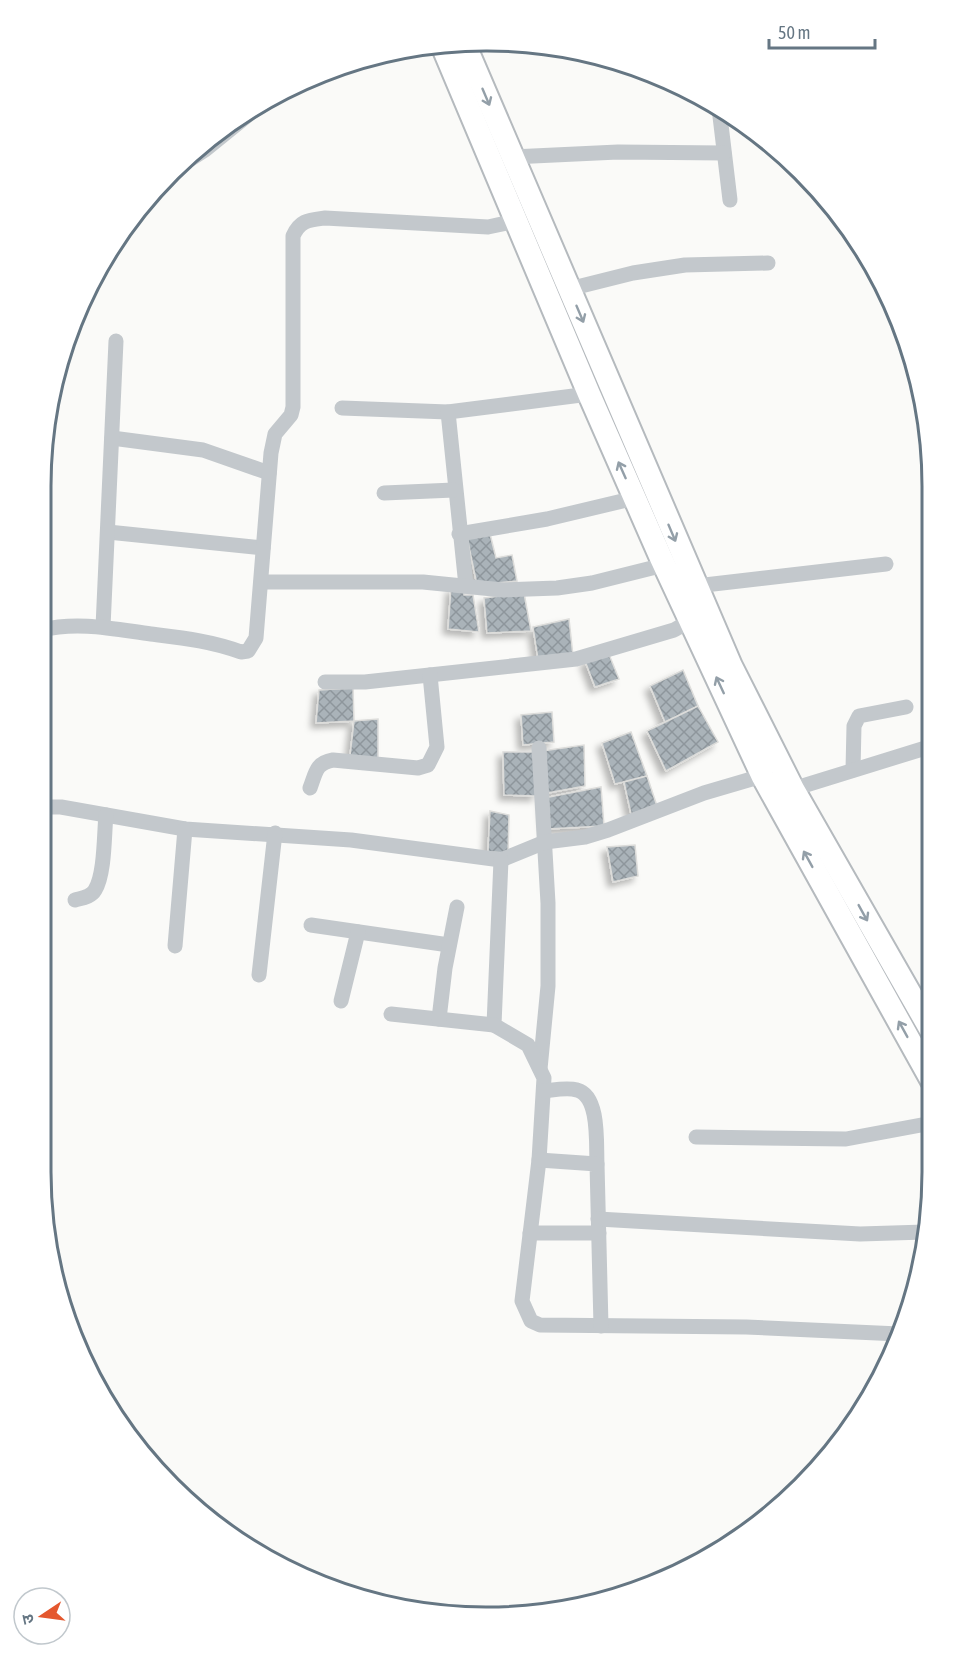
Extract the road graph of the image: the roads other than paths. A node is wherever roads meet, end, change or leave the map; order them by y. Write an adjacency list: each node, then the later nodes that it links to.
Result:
1 (468, 52): 5 (main road, one-way to 5)
2 (446, 53): 7 (main road)
3 (720, 119): 4 (street)
4 (724, 153): 5 (street); 6 (street)
5 (512, 157): 9 (main road)
6 (730, 200)
7 (516, 221): 11 (main road); 15 (street)
8 (768, 263): 9 (street)
9 (569, 289): 26 (main road, one-way to 26)
10 (116, 341): 14 (street)
11 (589, 394): 13 (street); 18 (main road, one-way to 11)
12 (342, 408): 13 (street)
13 (448, 412): 16 (street)
14 (112, 438): 15 (street); 19 (street)
15 (269, 473): 21 (street)
16 (454, 490): 17 (street); 20 (street)
17 (384, 493)
18 (634, 498): 20 (street); 23 (main road)
19 (108, 532): 21 (street); 28 (street)
20 (459, 534): 25 (street)
21 (263, 548): 24 (street)
22 (886, 564): 26 (street)
23 (664, 565): 25 (street); 27 (main road)
24 (261, 582): 25 (street); 28 (street)
25 (466, 586)
26 (696, 586): 36 (main road)
27 (690, 621): 30 (street); 36 (main road, one-way to 27)
28 (103, 627): 29 (street)
29 (51, 628)
30 (430, 675): 31 (street); 37 (street)
31 (325, 682)
32 (906, 707): 35 (street)
33 (539, 748): 43 (street)
34 (922, 749): 35 (street)
35 (853, 770): 38 (street)
36 (773, 773): 38 (main road); 43 (street); 57 (main road, one-way to 36)
37 (310, 788)
38 (793, 789): 54 (main road, one-way to 54)
39 (51, 807): 40 (street)
40 (106, 815): 41 (street); 45 (street)
41 (185, 829): 42 (street); 50 (street)
42 (275, 833): 44 (street); 51 (street)
43 (545, 842): 44 (street); 58 (street)
44 (501, 860): 56 (street)
45 (75, 900)
46 (457, 907): 49 (street)
47 (311, 925): 48 (street)
48 (358, 932): 49 (street); 52 (street)
49 (449, 945): 55 (street)
50 (175, 946)
51 (259, 975)
52 (341, 1001)
53 (391, 1014): 55 (street)
54 (922, 1015)
55 (439, 1019): 56 (street)
56 (494, 1025): 58 (street)
57 (922, 1062)
58 (540, 1069): 59 (street)
59 (544, 1091): 62 (street); 63 (street)
60 (922, 1125): 61 (street)
61 (696, 1137)
62 (539, 1160): 63 (street); 66 (street)
63 (597, 1164): 64 (street)
64 (598, 1226): 65 (street); 66 (street); 67 (street)
65 (917, 1232)
66 (530, 1233): 67 (street)
67 (601, 1326): 68 (street)
68 (891, 1334)

